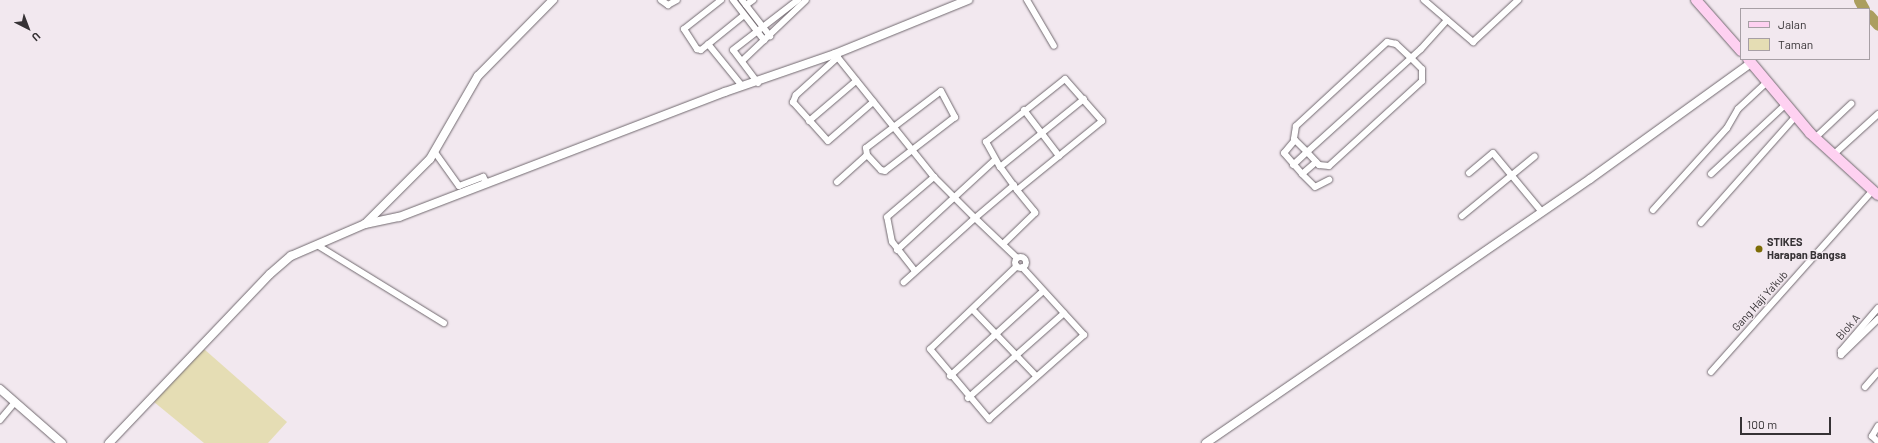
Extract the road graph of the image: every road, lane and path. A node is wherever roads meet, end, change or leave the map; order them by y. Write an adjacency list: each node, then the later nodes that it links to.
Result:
1 (552, 0): 46 (street)
2 (661, 0): 3 (street)
3 (677, 0)
4 (721, 0): 22 (street)
5 (733, 0): 16 (street)
6 (753, 0): 14 (street)
7 (798, 0): 18 (street)
8 (806, 0): 20 (street)
9 (968, 0): 15 (street)
10 (1027, 0): 23 (street)
11 (1424, 0): 17 (street)
12 (1518, 0): 17 (street)
13 (1696, 0): 24 (main road)
14 (744, 2): 18 (street)
15 (950, 3): 25 (street)
16 (744, 15): 19 (street); 22 (street)
17 (1447, 20): 26 (street)
18 (763, 27): 19 (street); 20 (street)
19 (757, 31): 21 (street); 27 (street)
20 (770, 36): 21 (street)
21 (764, 40): 27 (street)
22 (708, 44): 32 (street)
23 (1054, 46)
24 (1740, 50)
25 (837, 55): 29 (street); 31 (street); 40 (street)
26 (1411, 58): 44 (street); 47 (street); 53 (street)
27 (742, 61): 31 (street)
28 (1750, 61): 30 (main road); 68 (street)
29 (856, 81): 34 (street); 40 (street)
30 (1767, 82): 36 (main road); 67 (street)
31 (758, 84): 32 (street)
32 (742, 86): 63 (street)
33 (1084, 99): 37 (street); 42 (street); 50 (street)
34 (873, 102): 40 (street); 41 (street)
35 (1851, 104): 43 (street)
36 (1785, 105): 39 (main road); 58 (street)
37 (1024, 110): 42 (street); 52 (street)
38 (1878, 114): 48 (street)
39 (1795, 117): 43 (main road); 71 (street)
40 (809, 121)
41 (893, 127): 45 (street); 45 (street); 49 (street)
42 (1042, 134): 50 (street); 55 (street)
43 (1815, 138): 48 (main road)
44 (1295, 140): 47 (street); 54 (street)
45 (911, 149): 49 (street); 60 (street)
46 (434, 151): 63 (street); 72 (street)
47 (1307, 152): 53 (street); 54 (street)
48 (1833, 154): 65 (main road)
49 (867, 155): 62 (street)
50 (1059, 156): 64 (street)
51 (1535, 156): 59 (street)
52 (995, 160): 55 (street); 66 (street)
53 (1316, 162): 57 (street)
54 (1294, 165): 57 (street)
55 (1000, 166): 64 (street)
56 (1469, 173): 59 (street)
57 (1302, 174): 61 (street)
58 (1711, 174)
59 (1511, 176): 68 (street); 69 (street)
60 (934, 177): 66 (street); 75 (street)
61 (1329, 180)
62 (837, 182)
63 (487, 183): 72 (street)
64 (1015, 188): 70 (street); 73 (street)
65 (1875, 193): 88 (street, Gang Haji Ya'kub)
66 (954, 198): 70 (street); 75 (street)
67 (1653, 210)
68 (1542, 212): 101 (street)
69 (1462, 216)
70 (975, 218): 73 (street); 78 (street)
71 (1701, 223)
72 (365, 224): 74 (street)
73 (1003, 244): 76 (street)
74 (317, 245): 85 (street); 100 (street)
75 (897, 250): 78 (street)
76 (1016, 258): 77 (street); 77 (street)
77 (1019, 267): 80 (street); 81 (street)
78 (916, 271): 79 (street)
79 (904, 282)
80 (1042, 292): 83 (street); 86 (street)
81 (973, 310): 86 (street); 90 (street)
82 (1877, 312): 84 (street, Blok A)
83 (1064, 313): 87 (street); 91 (street)
84 (1878, 319)
85 (444, 323)
86 (996, 335): 87 (street); 90 (street)
87 (1016, 356): 91 (street); 94 (street)
88 (1711, 372)
89 (1878, 372): 92 (street)
90 (950, 376): 94 (street)
91 (1036, 376): 94 (street)
92 (1865, 387)
93 (0, 389): 95 (street)
94 (968, 398)
95 (16, 402): 96 (street); 98 (street)
96 (0, 420)
97 (1876, 429): 99 (street)
98 (60, 442)
99 (1878, 442)
100 (109, 443)
101 (1206, 443)

